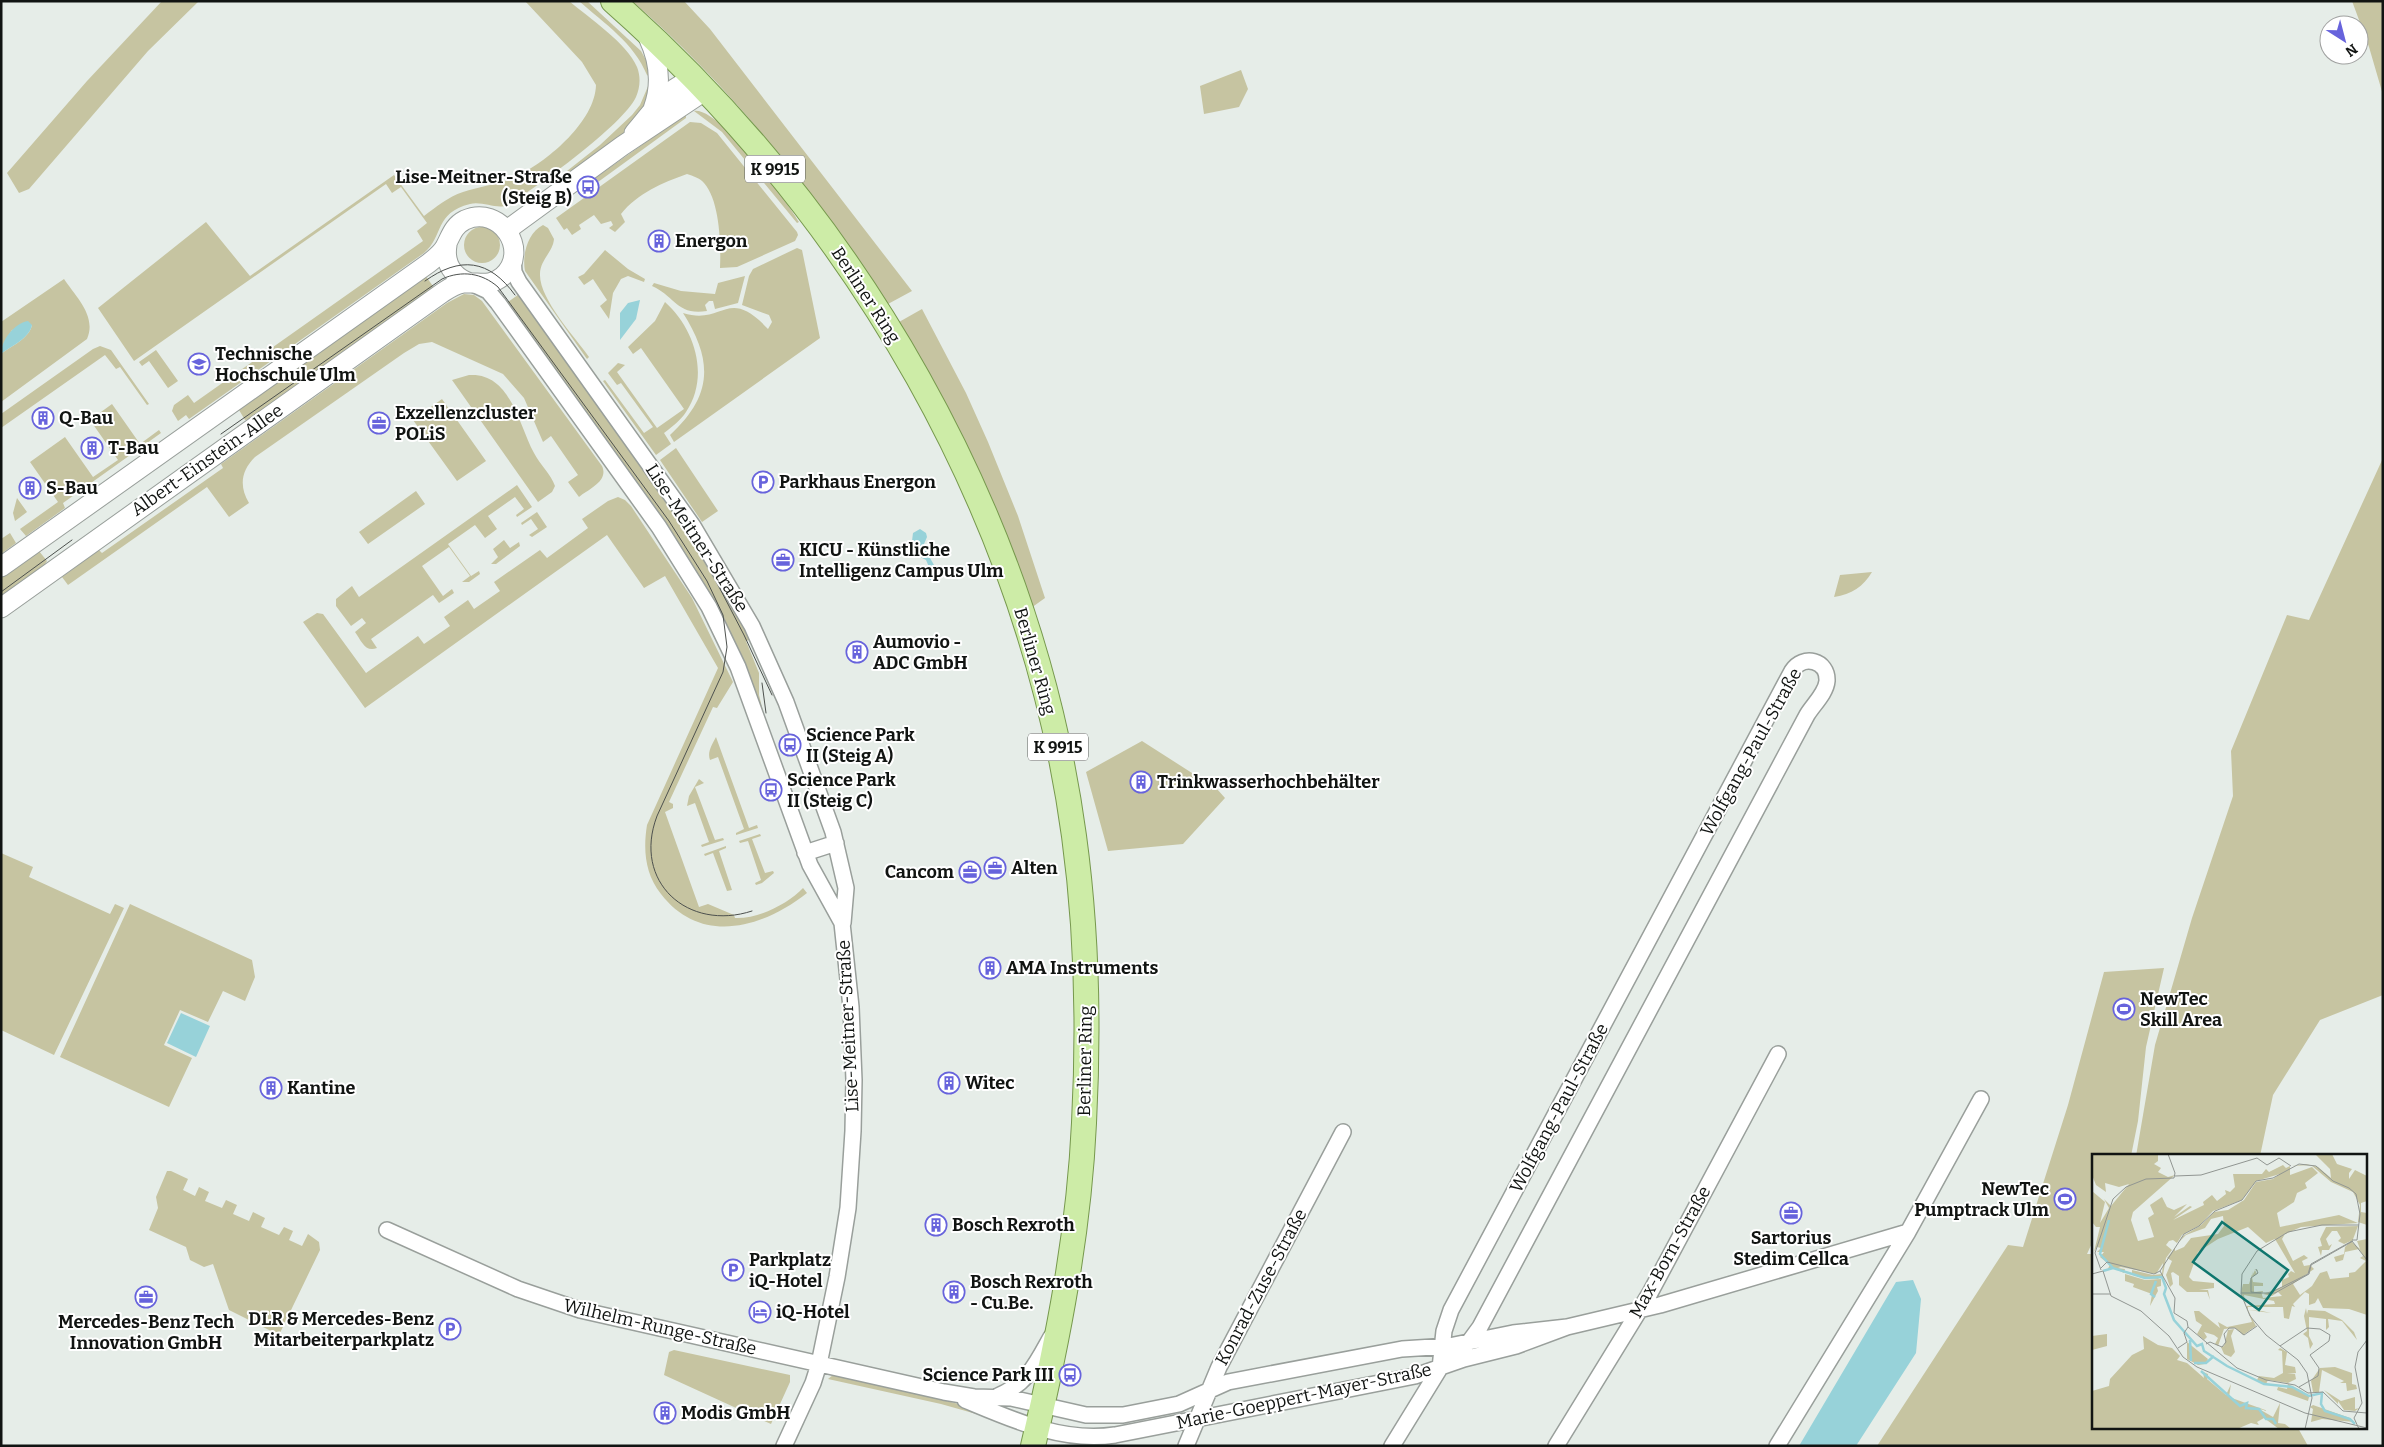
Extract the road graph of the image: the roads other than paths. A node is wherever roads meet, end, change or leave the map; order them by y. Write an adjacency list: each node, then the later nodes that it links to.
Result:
1 (613, 1): 2 (main road, Berliner Ring / K 9915)
2 (644, 29): 3 (main road, Berliner Ring / K 9915); 4 (street)
3 (700, 84): 4 (street); 5 (street); 21 (main road, Berliner Ring / K 9915)
4 (653, 110): 5 (street)
5 (622, 146): 6 (street)
6 (507, 230): 7 (street, Albert-Einstein-Allee); 8 (street)
7 (446, 245): 9 (street); 10 (street, Albert-Einstein-Allee)
8 (513, 257): 9 (street, Albert-Einstein-Allee); 12 (street, Lise-Meitner-Straße)
9 (472, 284): 11 (street, Albert-Einstein-Allee); 13 (street, Lise-Meitner-Straße)
10 (1, 567)
11 (1, 608)
12 (836, 843): 13 (street); 14 (street, Lise-Meitner-Straße)
13 (805, 853): 14 (street, Lise-Meitner-Straße)
14 (842, 927): 25 (street, Lise-Meitner-Straße)
15 (1778, 1054): 20 (street, Max-Born-Straße)
16 (1981, 1099): 19 (street)
17 (1343, 1132): 27 (street, Konrad-Zuse-Straße)
18 (387, 1230): 25 (street, Wilhelm-Runge-Straße)
19 (1908, 1232): 20 (street, Marie-Goeppert-Mayer-Straße); 38 (street)
20 (1640, 1310): 22 (street, Marie-Goeppert-Mayer-Straße); 37 (street, Max-Born-Straße)
21 (1060, 1323): 29 (street, Wilhelm-Runge-Straße); 31 (main road, Berliner Ring / K 9915)
22 (1567, 1327): 23 (street, Marie-Goeppert-Mayer-Straße); 26 (street, Marie-Goeppert-Mayer-Straße)
23 (1469, 1342): 24 (street, Marie-Goeppert-Mayer-Straße); 24 (street, Wolfgang-Paul-Straße); 26 (street, Wolfgang-Paul-Straße)
24 (1442, 1347): 26 (street, Wolfgang-Paul-Straße); 27 (street, Marie-Goeppert-Mayer-Straße)
25 (819, 1364): 28 (street, Wilhelm-Runge-Straße); 33 (street, Lise-Meitner-Straße)
26 (1440, 1368): 30 (street, Marie-Goeppert-Mayer-Straße); 36 (street, Wolfgang-Paul-Straße)
27 (1208, 1389): 30 (street, Konrad-Zuse-Straße); 31 (street, Marie-Goeppert-Mayer-Straße)
28 (944, 1392): 29 (street, Wilhelm-Runge-Straße); 31 (street, Wilhelm-Runge-Straße)
29 (992, 1397): 31 (street, Wilhelm-Runge-Straße)
30 (1197, 1419): 32 (street, Marie-Goeppert-Mayer-Straße); 35 (street, Konrad-Zuse-Straße)
31 (1038, 1427): 32 (street, Marie-Goeppert-Mayer-Straße)
32 (1083, 1437): 34 (street)
33 (784, 1446)
34 (1061, 1446)
35 (1186, 1446)
36 (1392, 1446)
37 (1556, 1446)
38 (1777, 1446)

